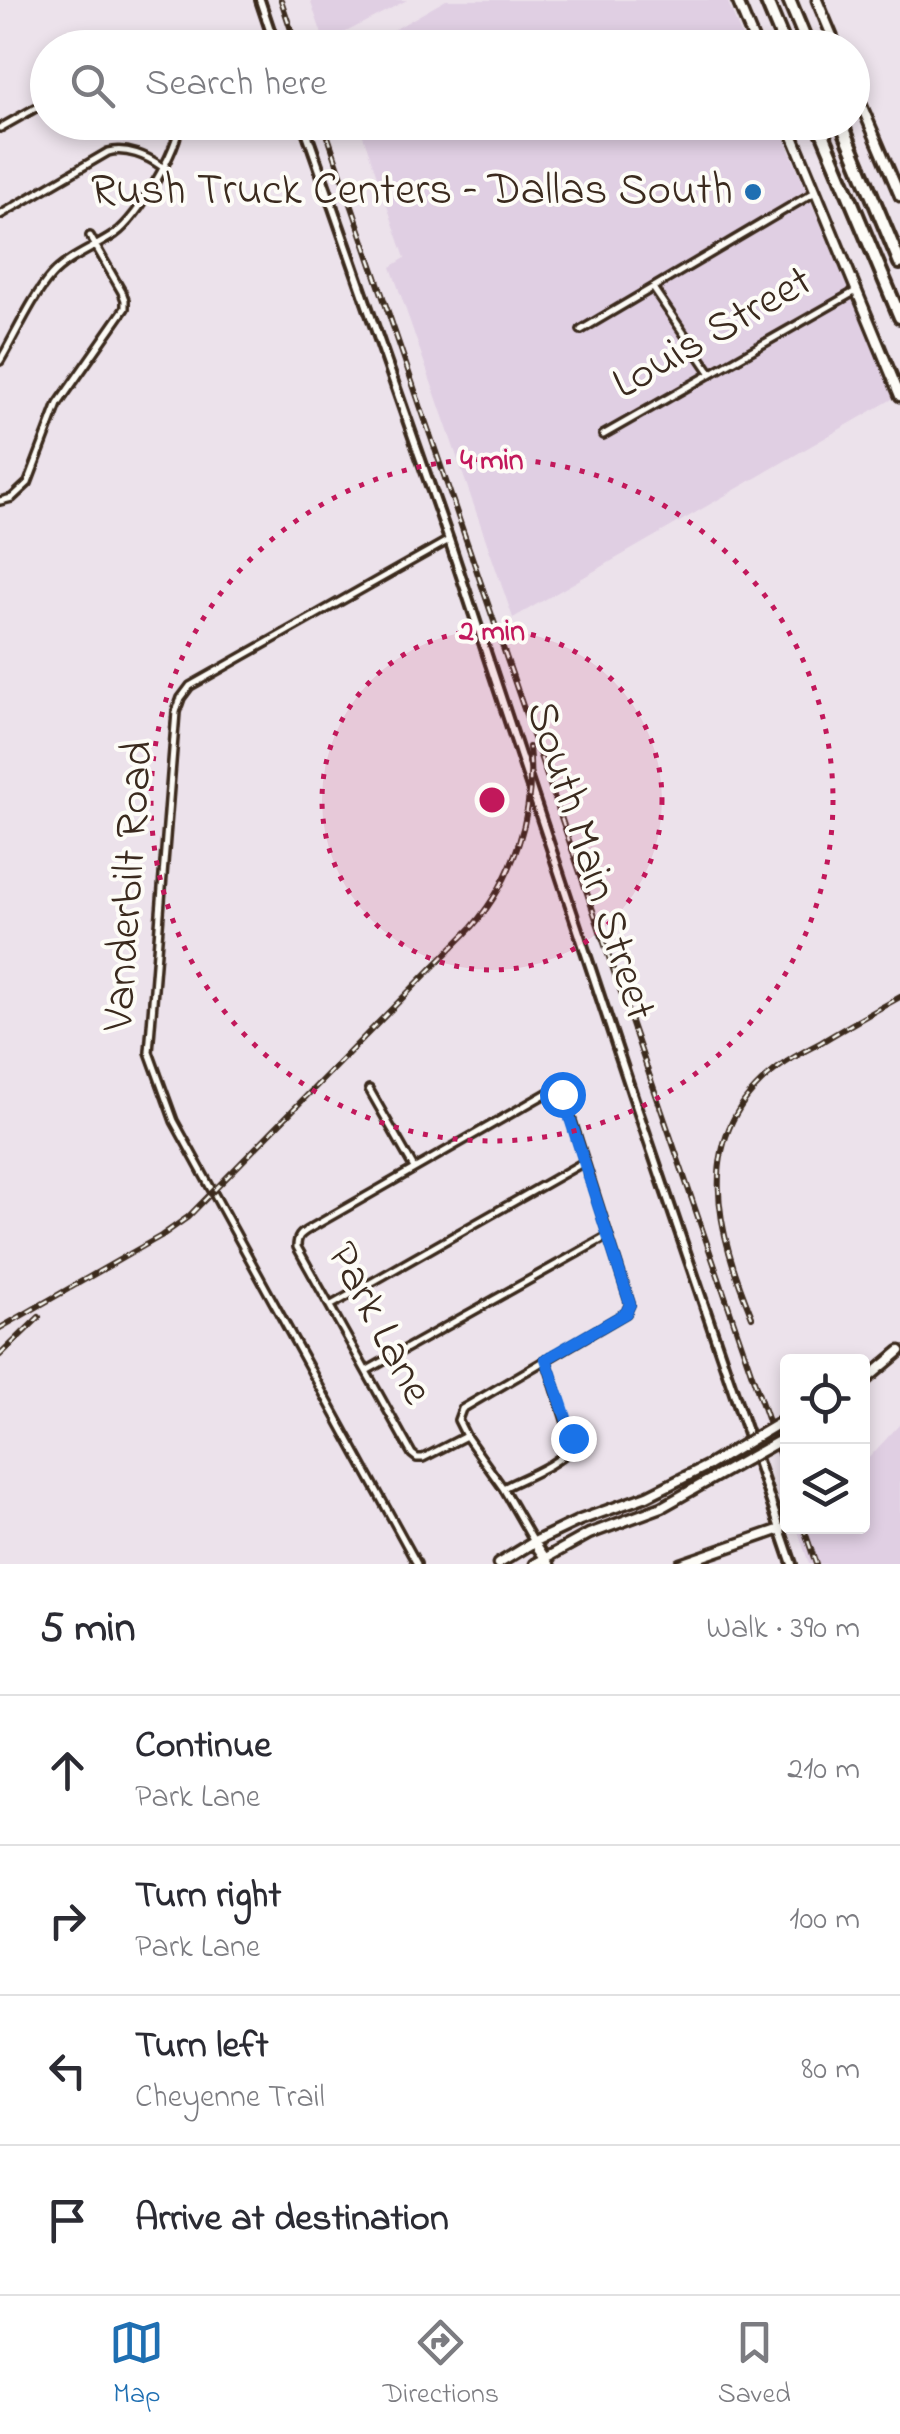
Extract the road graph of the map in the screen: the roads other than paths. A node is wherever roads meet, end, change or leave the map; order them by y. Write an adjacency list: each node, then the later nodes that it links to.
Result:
1 (260, 0): 6 (street)
2 (738, 0): 7 (main road)
3 (766, 0): 8 (highway)
4 (789, 0): 9 (highway)
5 (817, 0): 10 (main road)
6 (270, 30)
7 (750, 30)
8 (778, 30)
9 (802, 30)
10 (830, 30)
11 (30, 111): 13 (street)
12 (870, 125): 21 (main road)
13 (0, 128)
14 (176, 140): 19 (street)
15 (309, 140): 35 (street, South Main Street)
16 (794, 140): 20 (main road)
17 (826, 140): 28 (highway)
18 (849, 140): 25 (highway)
19 (162, 167): 22 (street); 24 (street)
20 (815, 192): 26 (street); 27 (main road)
21 (900, 196)
22 (0, 214)
23 (90, 236): 24 (street)
24 (97, 245): 30 (street); 34 (street)
25 (900, 263)
26 (654, 288): 29 (street); 31 (street)
27 (856, 290): 31 (street, Louis Street); 32 (main road)
28 (900, 318)
29 (581, 330)
30 (0, 362)
31 (710, 372): 33 (street, Louis Street)
32 (900, 396)
33 (602, 435)
34 (0, 501)
35 (448, 540): 49 (street, South Main Street); 54 (street, Vanderbilt Road)
36 (369, 1089): 38 (street)
37 (584, 1162): 38 (street, Park Lane); 39 (street, Park Lane); 40 (street)
38 (414, 1168): 40 (street, Park Lane)
39 (608, 1236): 42 (street, Park Lane); 43 (street)
40 (330, 1306): 43 (street, Park Lane)
41 (900, 1351): 44 (main road)
42 (546, 1359): 46 (street, Park Lane); 48 (street)
43 (366, 1370): 46 (street, Park Lane)
44 (870, 1377)
45 (780, 1423): 52 (main road, bridge)
46 (466, 1436): 48 (street, Park Lane)
47 (780, 1441): 53 (main road, bridge)
48 (504, 1488): 52 (street, Park Lane)
49 (780, 1527)
50 (780, 1530): 57 (main road)
51 (782, 1534): 58 (street, South Main Street)
52 (534, 1542): 53 (main road); 55 (main road)
53 (547, 1561): 56 (main road)
54 (417, 1564)
55 (498, 1564)
56 (534, 1564)
57 (680, 1564)
58 (792, 1564)

